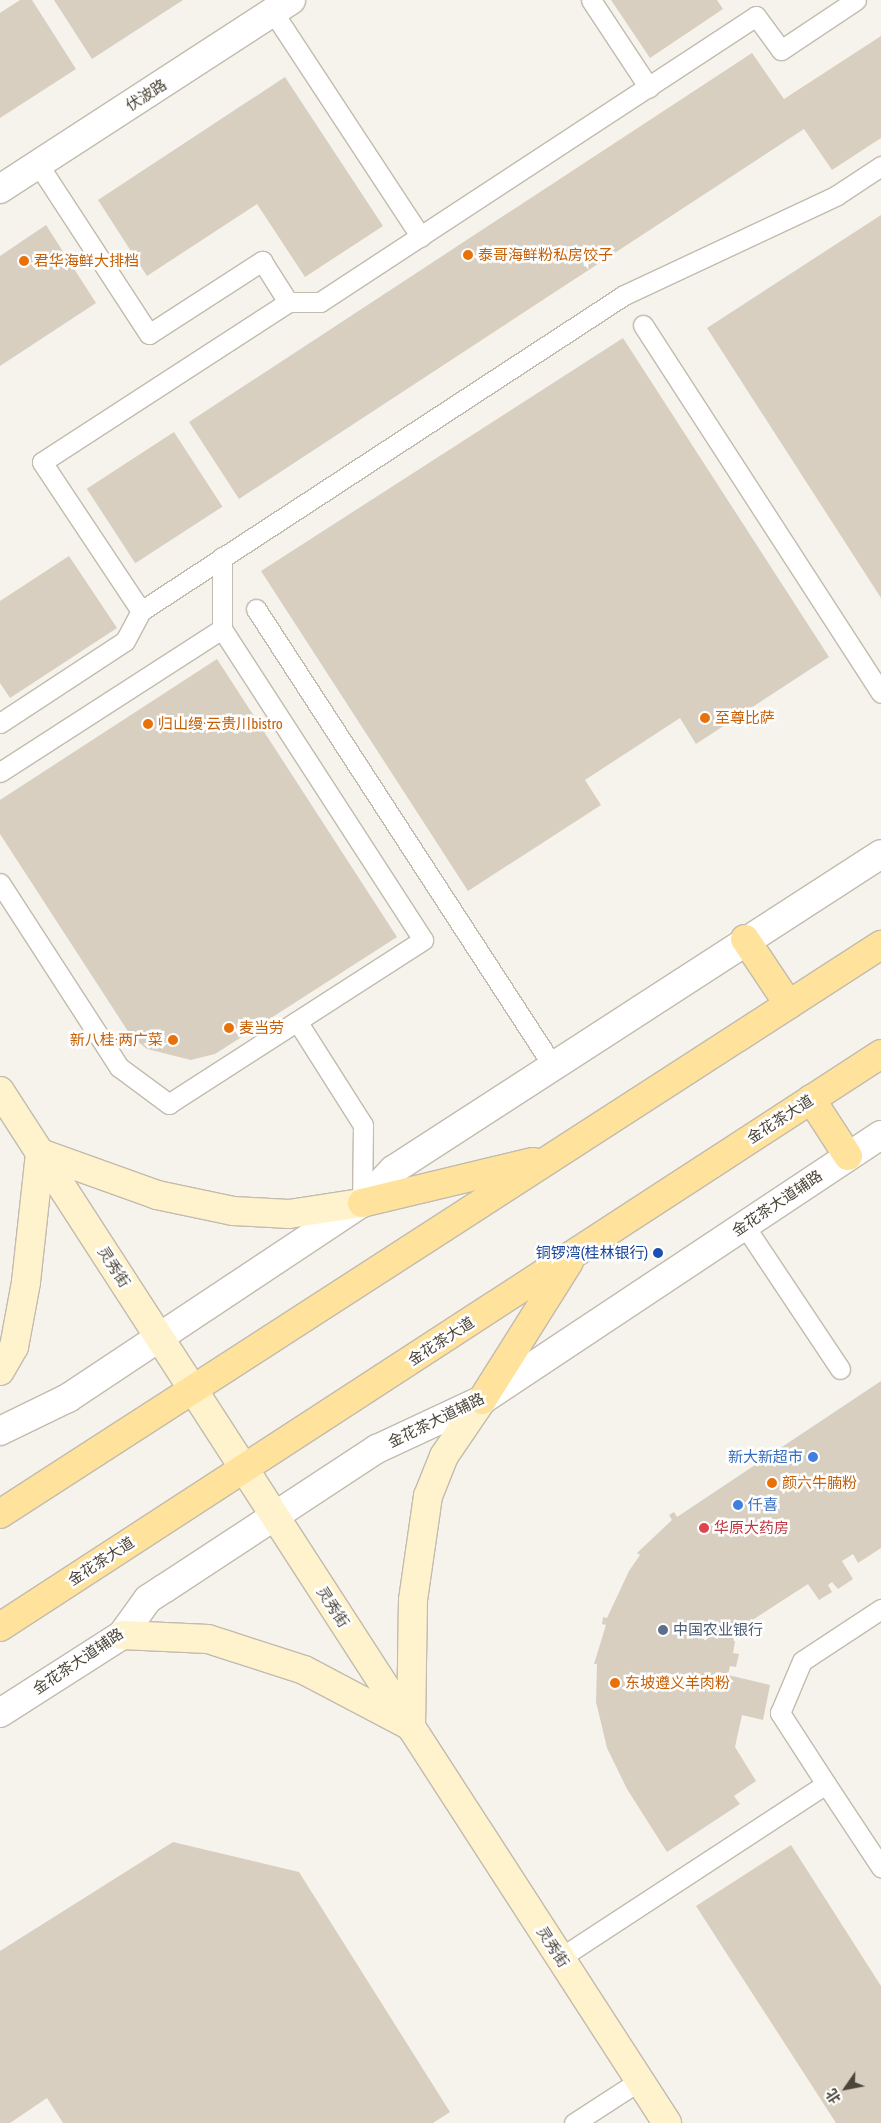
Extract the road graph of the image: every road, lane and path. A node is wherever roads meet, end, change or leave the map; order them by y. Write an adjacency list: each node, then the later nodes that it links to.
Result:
1 (591, 0): 4 (lane)
2 (856, 0): 4 (lane)
3 (282, 6): 5 (street, 伏波路); 8 (lane)
4 (649, 88): 8 (lane)
5 (38, 164): 7 (street, 伏波路); 9 (lane)
6 (881, 166): 11 (lane)
7 (0, 189)
8 (421, 236): 9 (lane)
9 (288, 302): 13 (lane)
10 (644, 325): 15 (lane)
11 (222, 557): 13 (lane); 14 (lane)
12 (256, 609): 25 (lane)
13 (141, 611): 16 (lane)
14 (222, 629): 17 (lane); 23 (lane)
15 (881, 693)
16 (0, 724)
17 (0, 772)
18 (881, 854): 20 (street)
19 (0, 883): 23 (lane)
20 (745, 939): 22 (main road); 25 (street)
21 (881, 945): 22 (main road)
22 (789, 1004): 31 (main road)
23 (297, 1022): 32 (lane)
24 (881, 1054): 27 (main road, 金花茶大道)
25 (553, 1066): 32 (street)
26 (0, 1091): 29 (main road, 灵秀街)
27 (811, 1099): 30 (main road); 34 (main road, 金花茶大道)
28 (881, 1135): 30 (street, 金花茶大道辅路)
29 (40, 1153): 32 (main road); 35 (main road, 灵秀街); 37 (main road)
30 (848, 1156): 33 (street, 金花茶大道辅路)
31 (554, 1157): 32 (main road); 38 (main road)
32 (362, 1203): 35 (street)
33 (744, 1225): 36 (lane); 39 (street, 金花茶大道辅路)
34 (575, 1253): 39 (main road); 41 (main road, 金花茶大道)
35 (160, 1338): 38 (main road, 灵秀街); 40 (street)
36 (840, 1369)
37 (0, 1372)
38 (193, 1390): 41 (main road, 灵秀街); 42 (main road)
39 (482, 1400): 43 (street, 金花茶大道辅路); 48 (main road)
40 (0, 1431)
41 (244, 1469): 43 (main road, 灵秀街); 45 (main road, 金花茶大道)
42 (0, 1514)
43 (275, 1516): 46 (street, 金花茶大道辅路); 48 (main road, 灵秀街)
44 (881, 1609): 49 (lane)
45 (0, 1627)
46 (122, 1635): 47 (street, 金花茶大道辅路); 48 (main road)
47 (0, 1713)
48 (411, 1727): 51 (main road, 灵秀街)
49 (826, 1784): 50 (lane); 51 (lane)
50 (881, 1867)
51 (560, 1958): 52 (main road, 灵秀街)
52 (640, 2081): 53 (lane); 54 (main road, 灵秀街)
53 (574, 2123)
54 (667, 2123)

